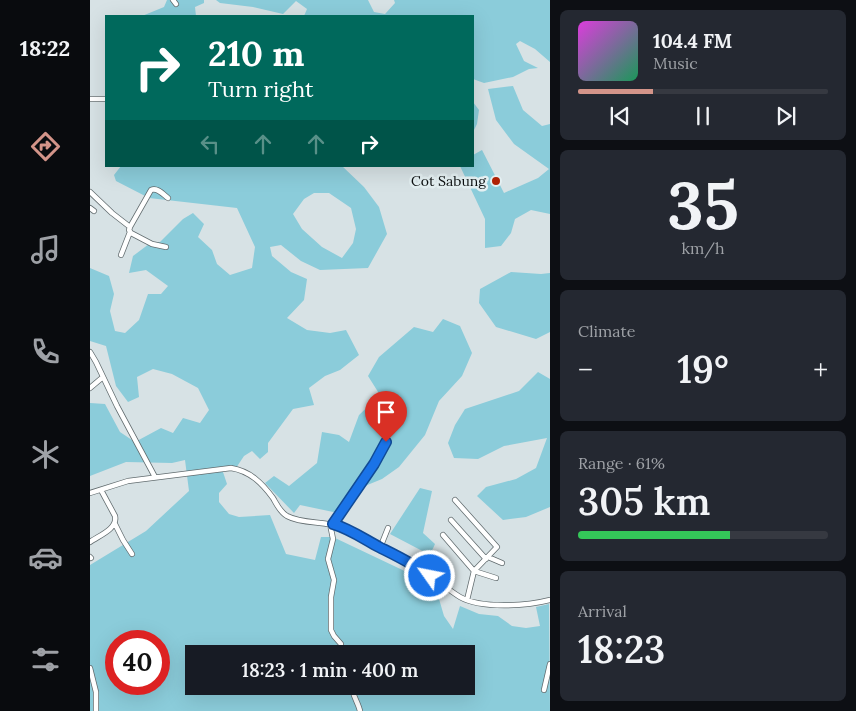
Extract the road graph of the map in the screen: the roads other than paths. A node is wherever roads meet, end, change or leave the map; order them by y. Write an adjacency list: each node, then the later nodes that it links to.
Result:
1 (90, 98): 2 (street)
2 (105, 99)
3 (90, 192): 5 (street)
4 (168, 198): 5 (street)
5 (130, 230): 6 (street); 7 (street)
6 (166, 247)
7 (121, 255)
8 (90, 352): 9 (street)
9 (103, 377): 10 (street); 12 (street)
10 (90, 388)
11 (386, 442): 18 (street)
12 (155, 477): 13 (street); 18 (street)
13 (101, 490): 14 (street); 17 (street)
14 (90, 493)
15 (455, 500): 24 (street)
16 (451, 520): 24 (street)
17 (115, 524): 21 (street); 23 (street)
18 (332, 524): 22 (street); 30 (street)
19 (388, 528): 22 (street)
20 (443, 535): 26 (street)
21 (90, 542)
22 (380, 548): 28 (street)
23 (132, 554)
24 (487, 558): 25 (street); 26 (street)
25 (502, 563)
26 (474, 571): 27 (street); 28 (street)
27 (496, 578)
28 (467, 600): 29 (street)
29 (550, 600)
30 (342, 645)
31 (550, 664): 33 (street)
32 (90, 668): 35 (street)
33 (544, 690)
34 (354, 695): 36 (street)
35 (96, 711)
36 (360, 711)

